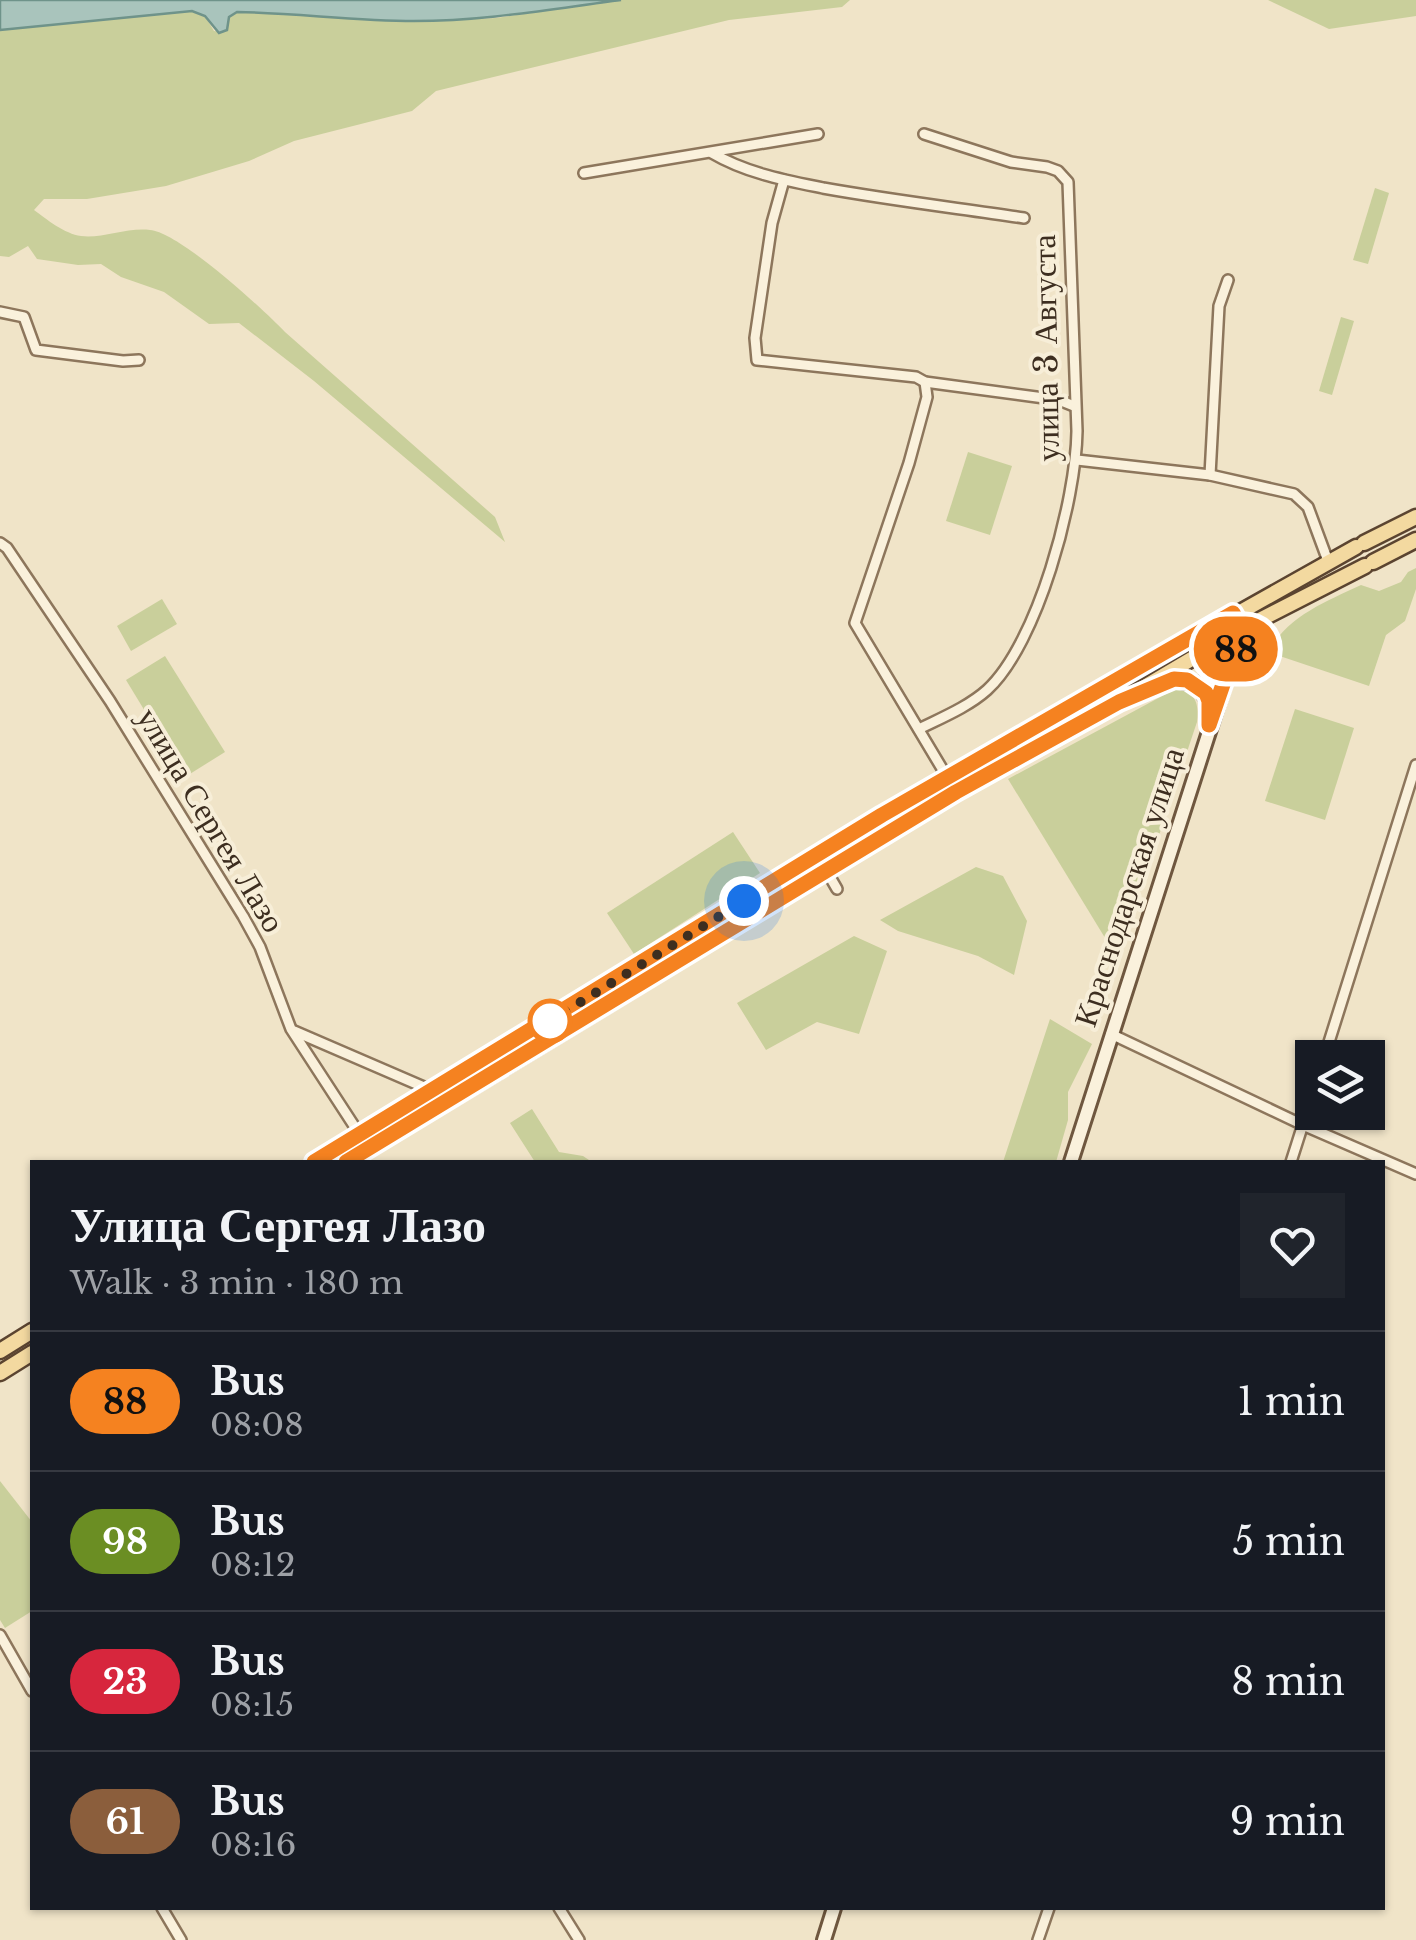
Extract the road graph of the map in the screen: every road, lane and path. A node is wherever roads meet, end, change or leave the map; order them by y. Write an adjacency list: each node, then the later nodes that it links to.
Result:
1 (818, 134): 3 (street)
2 (924, 134): 11 (street, улица 3 Августа)
3 (712, 153): 4 (street); 5 (street)
4 (584, 173)
5 (784, 180): 6 (street); 10 (street)
6 (1024, 218)
7 (1228, 280): 13 (street)
8 (0, 312): 9 (street)
9 (139, 360)
10 (925, 382): 11 (street); 22 (street)
11 (1074, 406): 12 (street, улица 3 Августа)
12 (1077, 460): 13 (street); 22 (street, улица 3 Августа)
13 (1210, 475): 17 (street)
14 (1416, 518): 17 (main road)
15 (1416, 540): 19 (main road)
16 (0, 544): 28 (street, улица Сергея Лазо)
17 (1328, 561): 18 (main road)
18 (1233, 613): 19 (main road); 24 (main road)
19 (1242, 629): 20 (main road); 21 (main road, Краснодарская улица)
20 (1119, 702): 21 (main road); 25 (main road)
21 (1209, 725): 29 (main road, Краснодарская улица)
22 (919, 729): 24 (street)
23 (1416, 765): 30 (street)
24 (947, 777): 25 (street); 31 (main road)
25 (956, 792): 26 (main road)
26 (826, 870): 27 (street); 36 (main road)
27 (838, 889)
28 (291, 1030): 31 (street); 35 (street, улица Сергея Лазо)
29 (1111, 1034): 32 (street); 39 (main road, Краснодарская улица)
30 (1330, 1040)
31 (433, 1091): 35 (main road)
32 (1295, 1121)
33 (1301, 1130): 40 (street)
34 (1315, 1130): 41 (street)
35 (360, 1134): 36 (main road); 37 (main road)
36 (371, 1147): 38 (main road)
37 (318, 1160)
38 (349, 1160)
39 (1073, 1160)
40 (1292, 1160)
41 (1384, 1160)
42 (1385, 1161): 43 (street)
43 (1416, 1174)
44 (30, 1332): 45 (main road)
45 (0, 1351)
46 (30, 1354): 47 (main road)
47 (0, 1373)
48 (0, 1635): 49 (street)
49 (30, 1688)
50 (163, 1910): 54 (street)
51 (560, 1910): 55 (street)
52 (833, 1910): 56 (main road)
53 (1049, 1910): 57 (street)
54 (181, 1940)
55 (580, 1940)
56 (824, 1940)
57 (1038, 1940)

